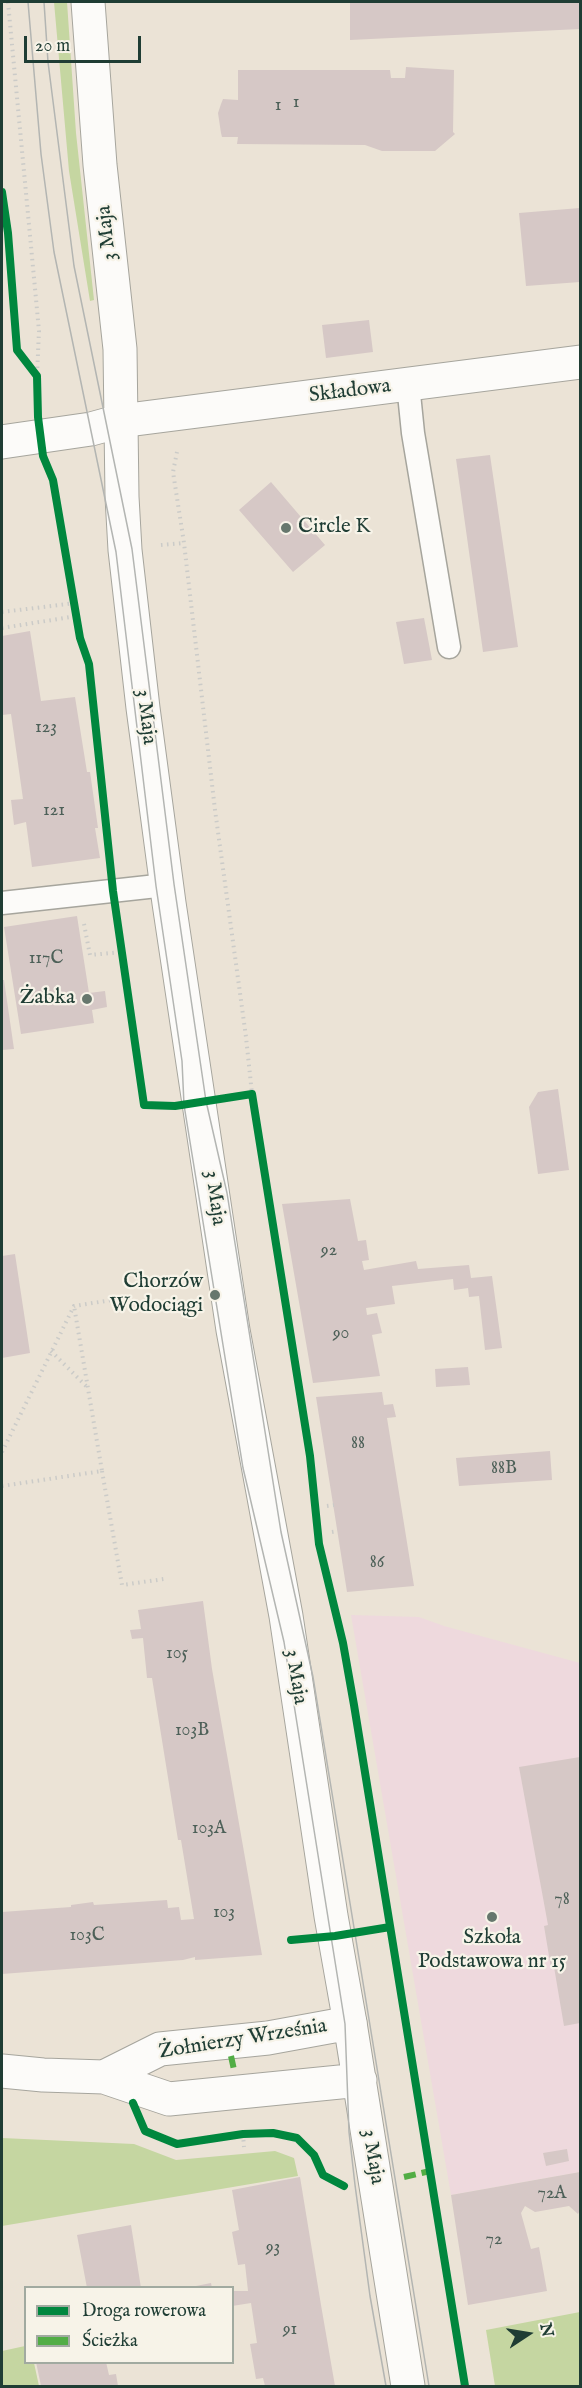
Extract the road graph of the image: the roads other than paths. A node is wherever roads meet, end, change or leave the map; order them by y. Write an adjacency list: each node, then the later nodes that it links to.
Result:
1 (88, 2): 4 (street, 3 Maja)
2 (580, 362): 3 (street, Składowa)
3 (408, 384): 4 (street, Składowa); 6 (lane)
4 (120, 421): 5 (street, Składowa); 7 (street, 3 Maja)
5 (2, 442)
6 (449, 647)
7 (166, 885): 8 (lane); 9 (street, 3 Maja)
8 (2, 903)
9 (350, 2024): 11 (street, Żołnierzy Września); 12 (street, 3 Maja)
10 (2, 2071): 11 (street, Żołnierzy Września)
11 (104, 2077): 12 (street, Żołnierzy Września)
12 (360, 2080): 13 (street, 3 Maja)
13 (408, 2386)

